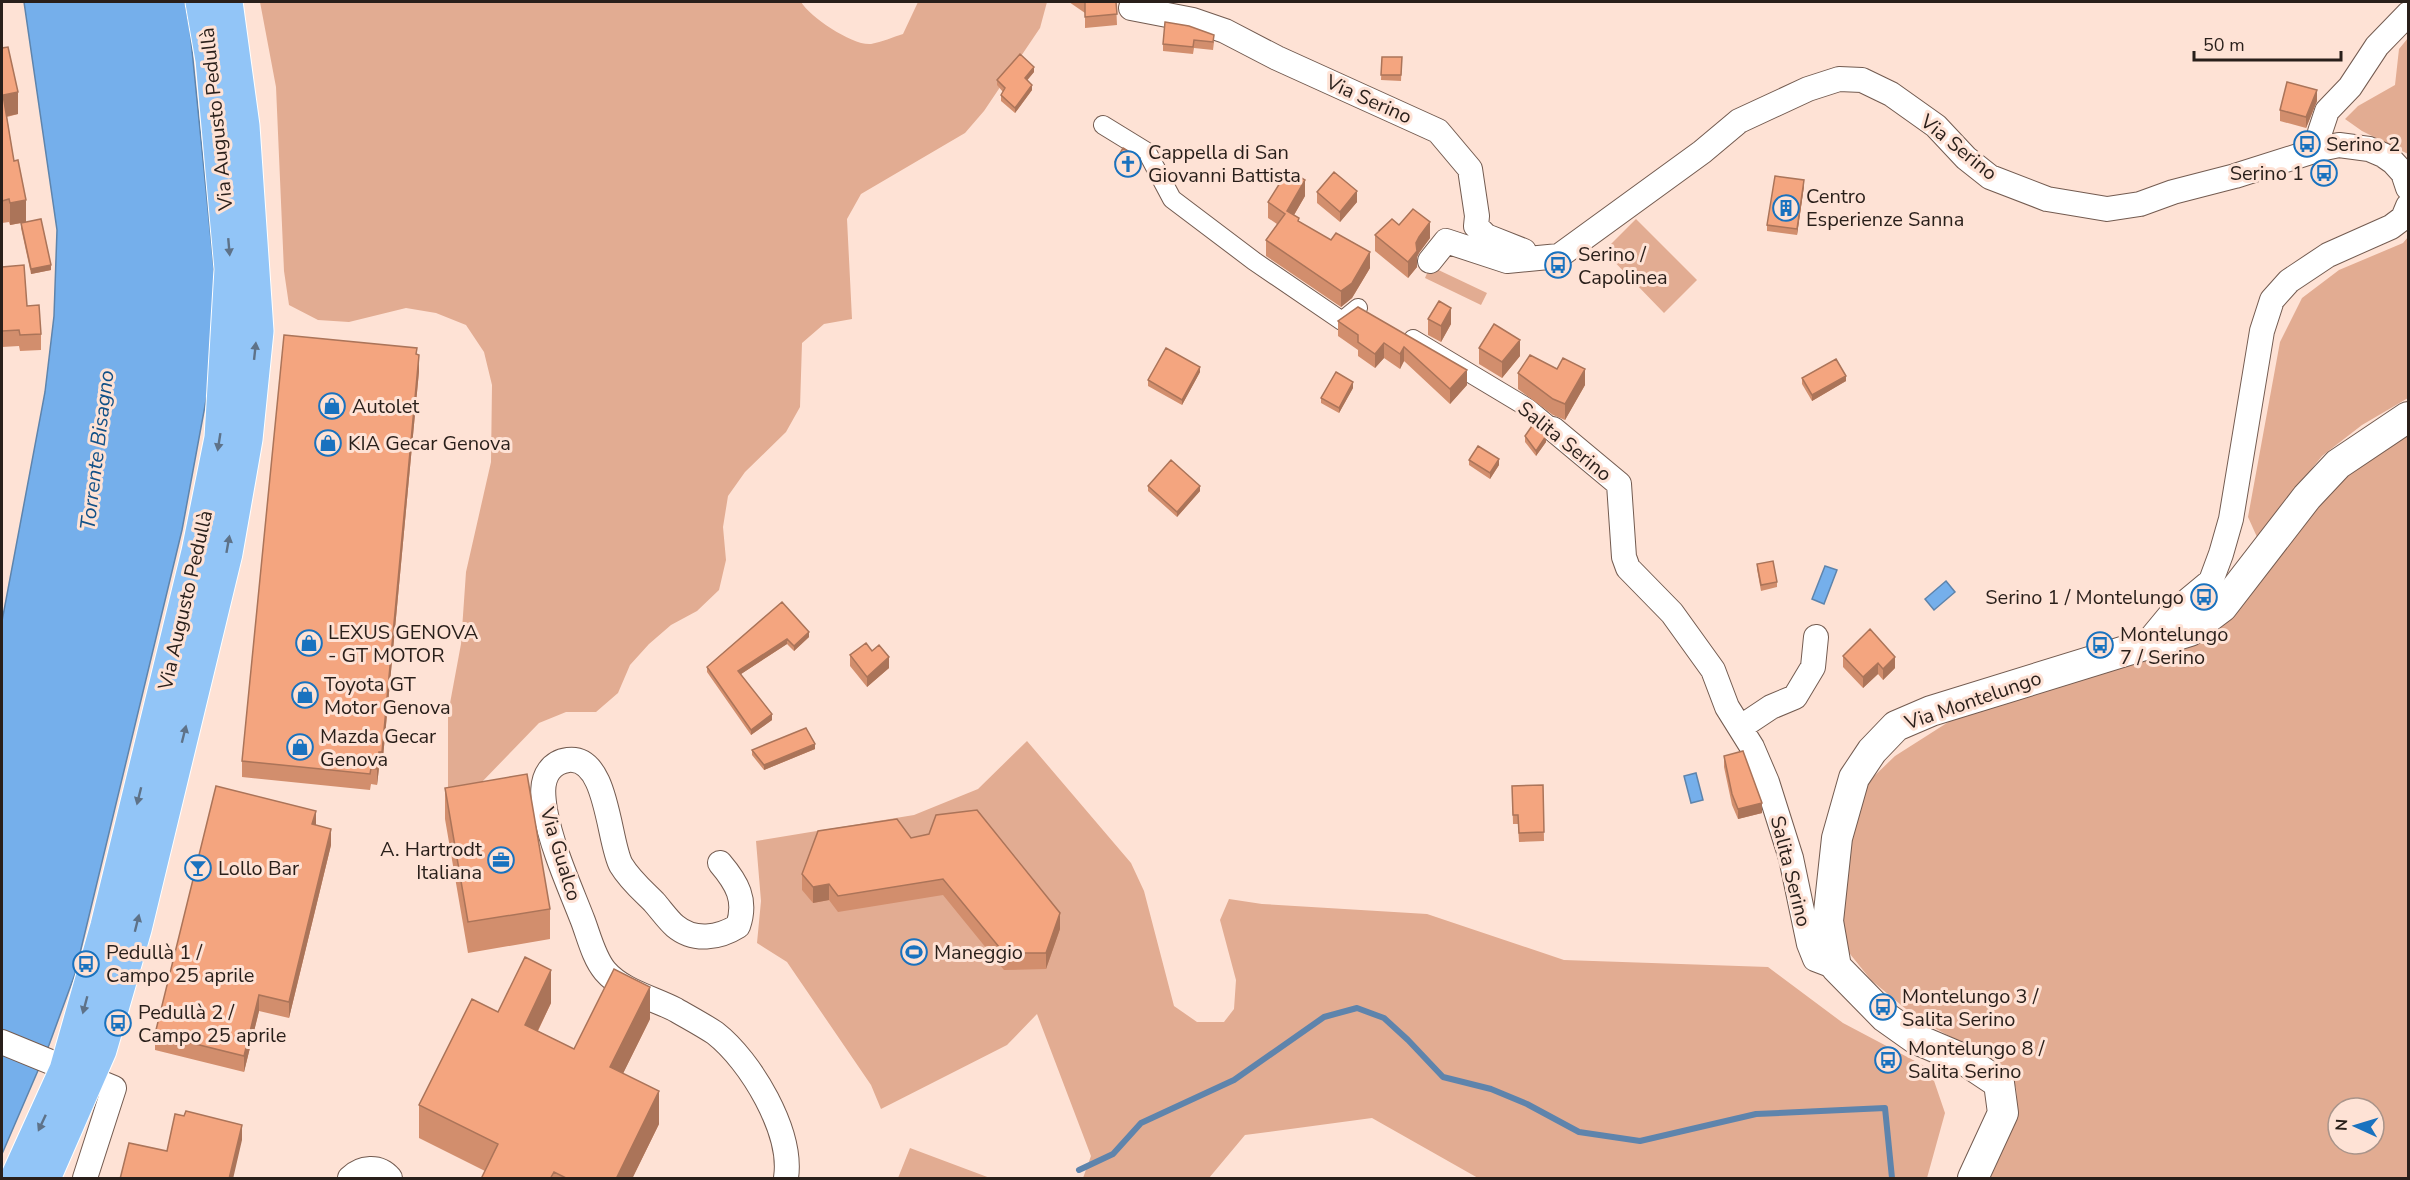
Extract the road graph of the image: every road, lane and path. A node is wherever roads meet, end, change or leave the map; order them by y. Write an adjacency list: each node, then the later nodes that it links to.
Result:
1 (202, 2): 21 (main road, Via Augusto Pedullà, one-way to 21)
2 (226, 2): 21 (main road, Via Augusto Pedullà, one-way to 2)
3 (1131, 8): 9 (street, Via Serino)
4 (2409, 14): 6 (street)
5 (1103, 125): 11 (street)
6 (2320, 148): 7 (street, Via Serino); 9 (street, Via Serino)
7 (2409, 188)
8 (2409, 206): 16 (street)
9 (1540, 258): 10 (street, Via Serino)
10 (1430, 261)
11 (1378, 320)
12 (1398, 331): 14 (street, Salita Serino)
13 (2409, 417): 16 (street, Via Montelungo)
14 (1553, 429): 17 (street, Salita Serino)
15 (1816, 637): 17 (street)
16 (2146, 644): 19 (street, Via Montelungo)
17 (1741, 727): 19 (street, Salita Serino)
18 (720, 863): 27 (street, Via Gualco)
19 (1836, 967): 28 (street)
20 (2, 1042): 21 (street)
21 (79, 1075): 22 (main road, Via Augusto Pedullà, one-way to 22); 23 (main road, Via Augusto Pedullà); 24 (street)
22 (17, 1179)
23 (44, 1179)
24 (85, 1179)
25 (350, 1179): 26 (street)
26 (390, 1179)
27 (786, 1179)
28 (1973, 1179)

